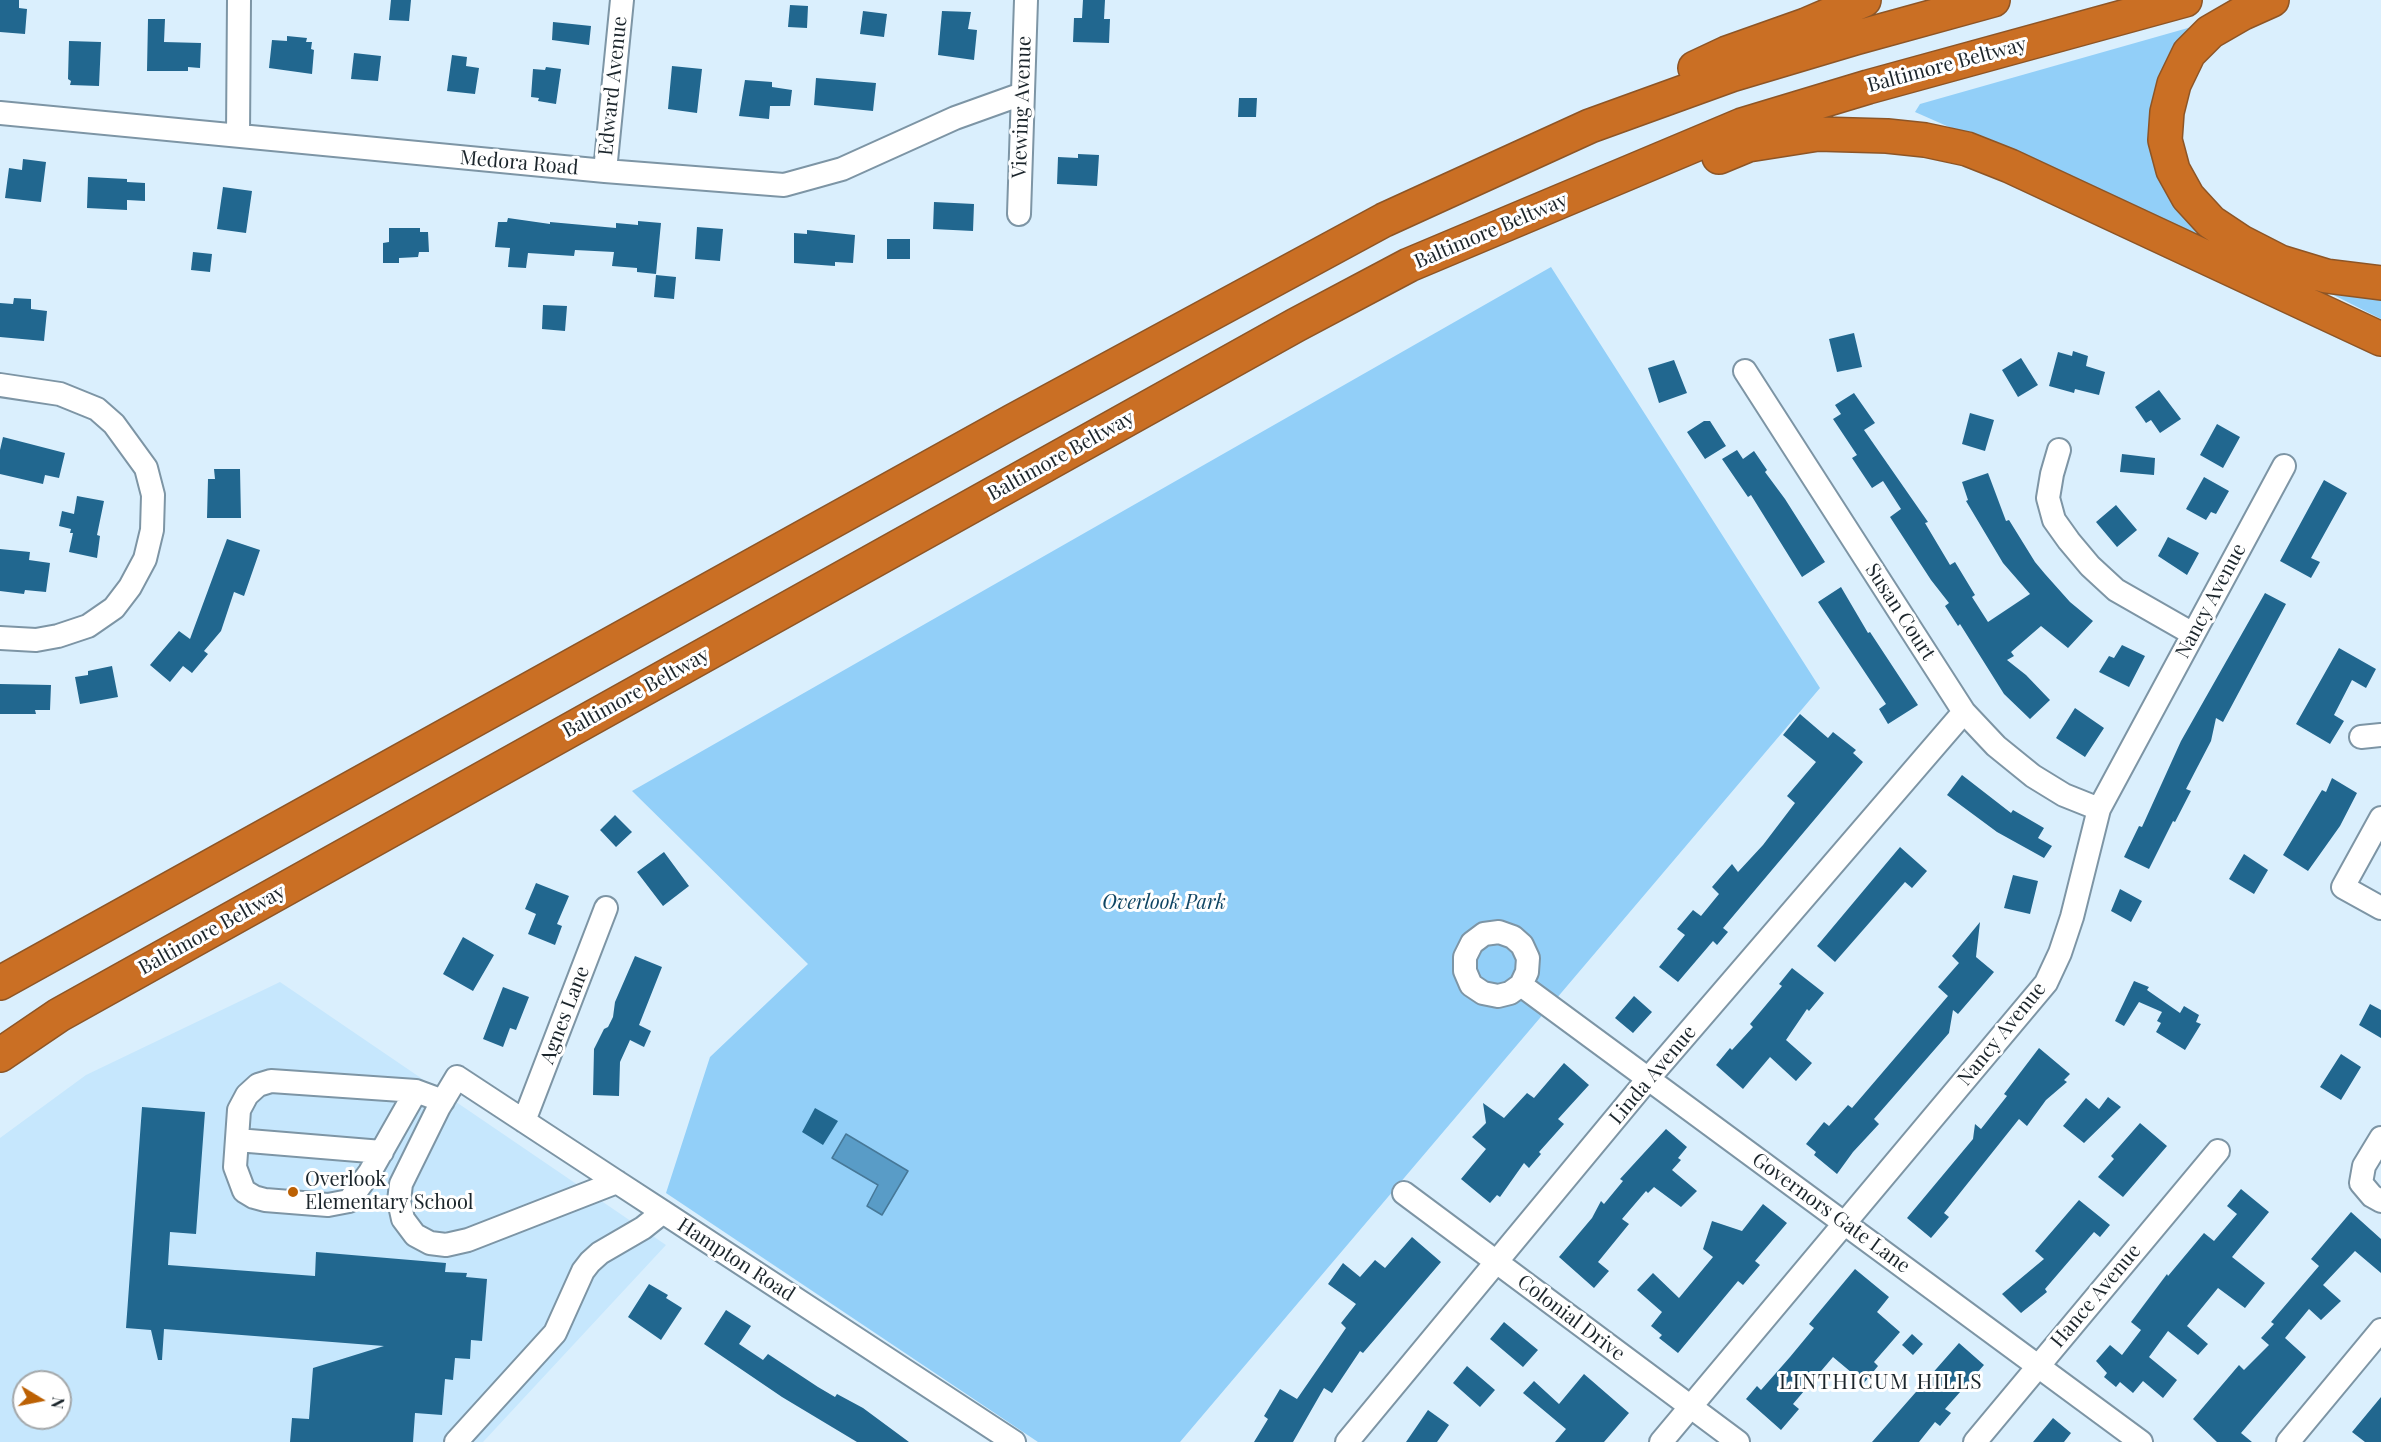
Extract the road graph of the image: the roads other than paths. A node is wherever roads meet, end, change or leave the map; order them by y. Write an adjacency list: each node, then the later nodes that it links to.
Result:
1 (239, 0): 10 (street)
2 (622, 0): 11 (street, Edward Avenue)
3 (1026, 0): 8 (street, Viewing Avenue)
4 (1864, 0): 12 (highway)
5 (1993, 0): 12 (highway)
6 (2185, 0): 13 (highway, Baltimore Beltway)
7 (2272, 0): 15 (highway)
8 (1022, 94): 11 (street, Medora Road); 14 (street, Viewing Avenue)
9 (0, 113): 10 (street, Medora Road)
10 (238, 135): 11 (street, Medora Road)
11 (605, 171)
12 (1468, 180): 28 (highway)
13 (1545, 208): 16 (highway); 30 (highway, Baltimore Beltway)
14 (1019, 214)
15 (2381, 283)
16 (2381, 339)
17 (1745, 371): 23 (street, Susan Court)
18 (0, 385): 22 (street)
19 (2059, 450): 21 (street)
20 (2284, 465): 21 (street, Nancy Avenue)
21 (2193, 634): 24 (street, Nancy Avenue)
22 (0, 638)
23 (1964, 712): 24 (street, Susan Court); 31 (street, Linda Avenue)
24 (2099, 809): 43 (street, Nancy Avenue)
25 (2381, 818): 27 (street)
26 (606, 908): 34 (street, Agnes Lane)
27 (2381, 908)
28 (0, 982)
29 (1521, 985): 31 (street, Governors Gate Lane)
30 (0, 1055)
31 (1648, 1079): 43 (street, Governors Gate Lane); 44 (street, Linda Avenue)
32 (416, 1091): 33 (street); 36 (street); 38 (street)
33 (443, 1101): 34 (street, Hampton Road); 39 (street)
34 (524, 1121): 39 (street, Hampton Road)
35 (2381, 1138): 41 (street)
36 (237, 1140): 38 (street); 38 (street)
37 (2218, 1151): 46 (street, Hance Avenue)
38 (382, 1152)
39 (617, 1182): 42 (street, Hampton Road)
40 (1404, 1193): 44 (street, Colonial Drive)
41 (2381, 1201)
42 (663, 1212): 48 (street); 49 (street, Hampton Road)
43 (1845, 1223): 46 (street, Governors Gate Lane); 47 (street, Nancy Avenue)
44 (1497, 1263): 47 (street, Colonial Drive); 50 (street, Linda Avenue)
45 (2381, 1330): 55 (street)
46 (2038, 1366): 53 (street, Hance Avenue); 54 (street, Governors Gate Lane)
47 (1690, 1406): 51 (street, Nancy Avenue); 52 (street, Colonial Drive)
48 (456, 1442)
49 (1014, 1442)
50 (1347, 1442)
51 (1661, 1442)
52 (1738, 1442)
53 (1975, 1442)
54 (2141, 1442)
55 (2288, 1442)

